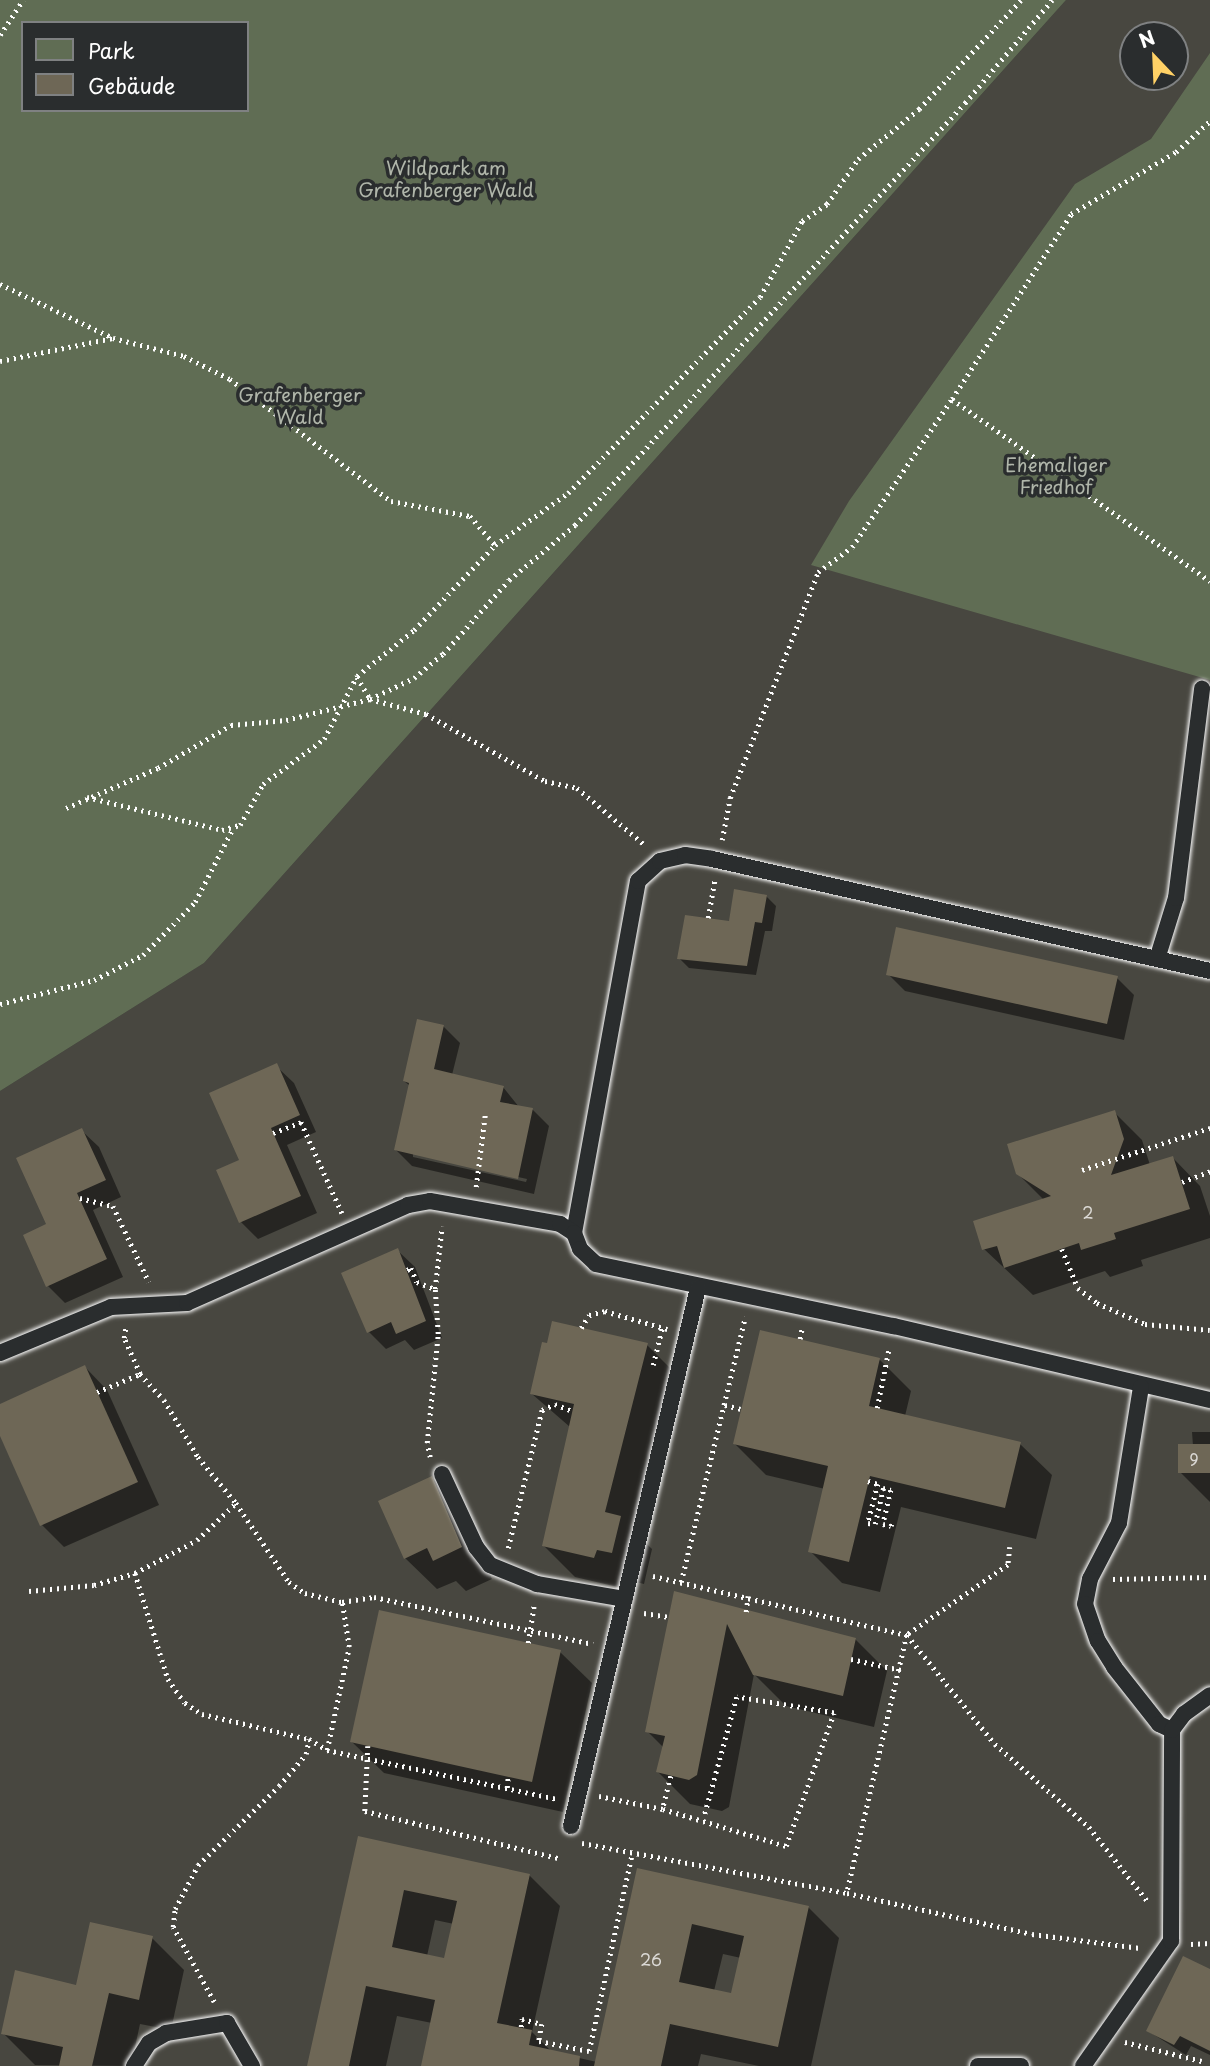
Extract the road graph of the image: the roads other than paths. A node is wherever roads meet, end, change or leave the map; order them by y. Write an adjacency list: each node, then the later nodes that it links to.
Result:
1 (1202, 689): 2 (lane)
2 (1158, 956): 3 (lane); 4 (lane)
3 (1210, 971)
4 (574, 1233): 5 (lane); 6 (lane)
5 (698, 1288): 7 (lane); 10 (lane)
6 (0, 1353)
7 (1141, 1387): 8 (lane); 12 (lane)
8 (1210, 1400)
9 (442, 1474): 10 (lane)
10 (625, 1599): 13 (lane)
11 (1210, 1695): 12 (lane)
12 (1172, 1730): 18 (lane)
13 (571, 1826)
14 (134, 2066): 15 (lane)
15 (252, 2066)
16 (978, 2066): 17 (lane)
17 (1021, 2066)
18 (1083, 2066)

